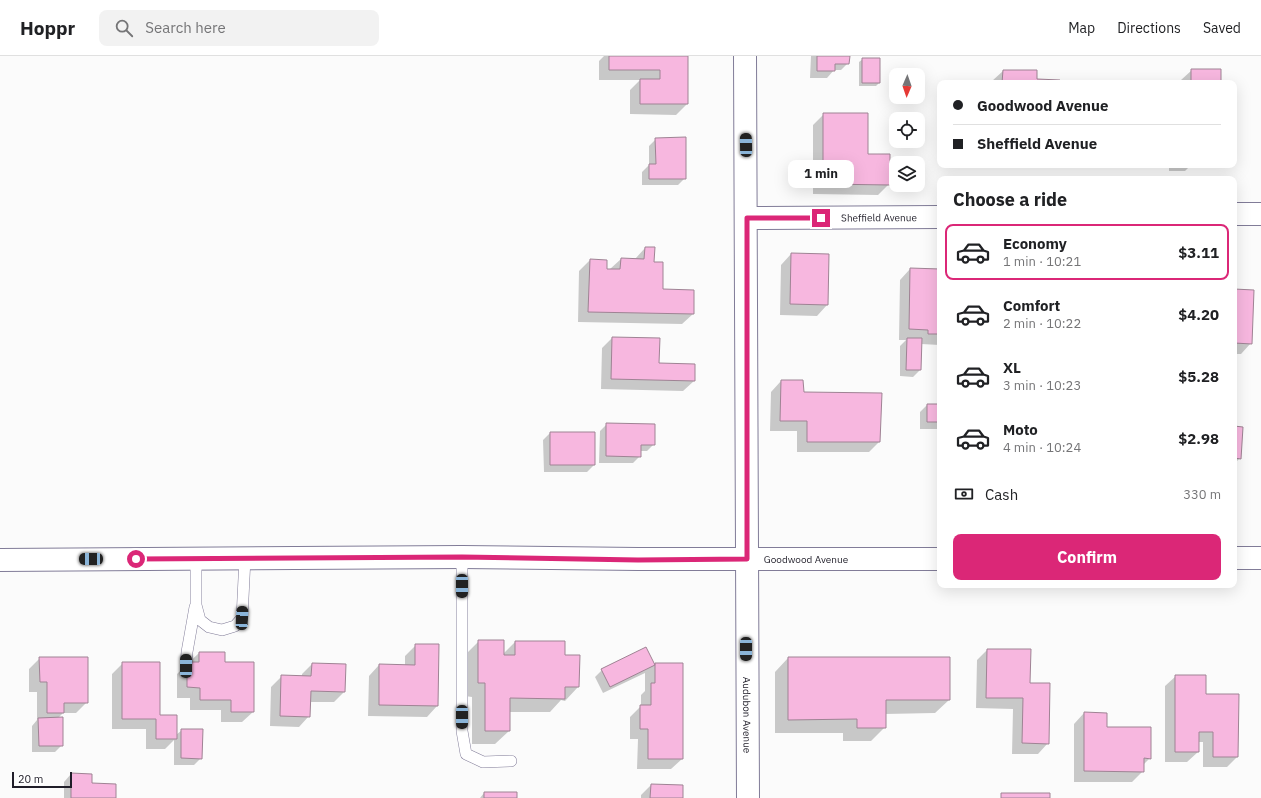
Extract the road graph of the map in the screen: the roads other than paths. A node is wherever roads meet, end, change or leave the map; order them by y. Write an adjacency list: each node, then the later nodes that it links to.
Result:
1 (745, 56): 5 (street, Audubon Avenue)
2 (1237, 214): 3 (street)
3 (1261, 214)
4 (937, 217): 5 (street, Sheffield Avenue)
5 (747, 218): 11 (street, Audubon Avenue)
6 (462, 557): 7 (street, Goodwood Avenue); 11 (street, Goodwood Avenue); 16 (lane)
7 (245, 558): 10 (street, Goodwood Avenue); 14 (lane)
8 (1237, 558): 9 (street)
9 (1261, 558)
10 (196, 559): 13 (street, Goodwood Avenue); 14 (lane)
11 (747, 559): 12 (street, Goodwood Avenue); 17 (street, Audubon Avenue)
12 (937, 559)
13 (0, 560)
14 (196, 605): 15 (lane)
15 (186, 666)
16 (511, 761)
17 (748, 798)

